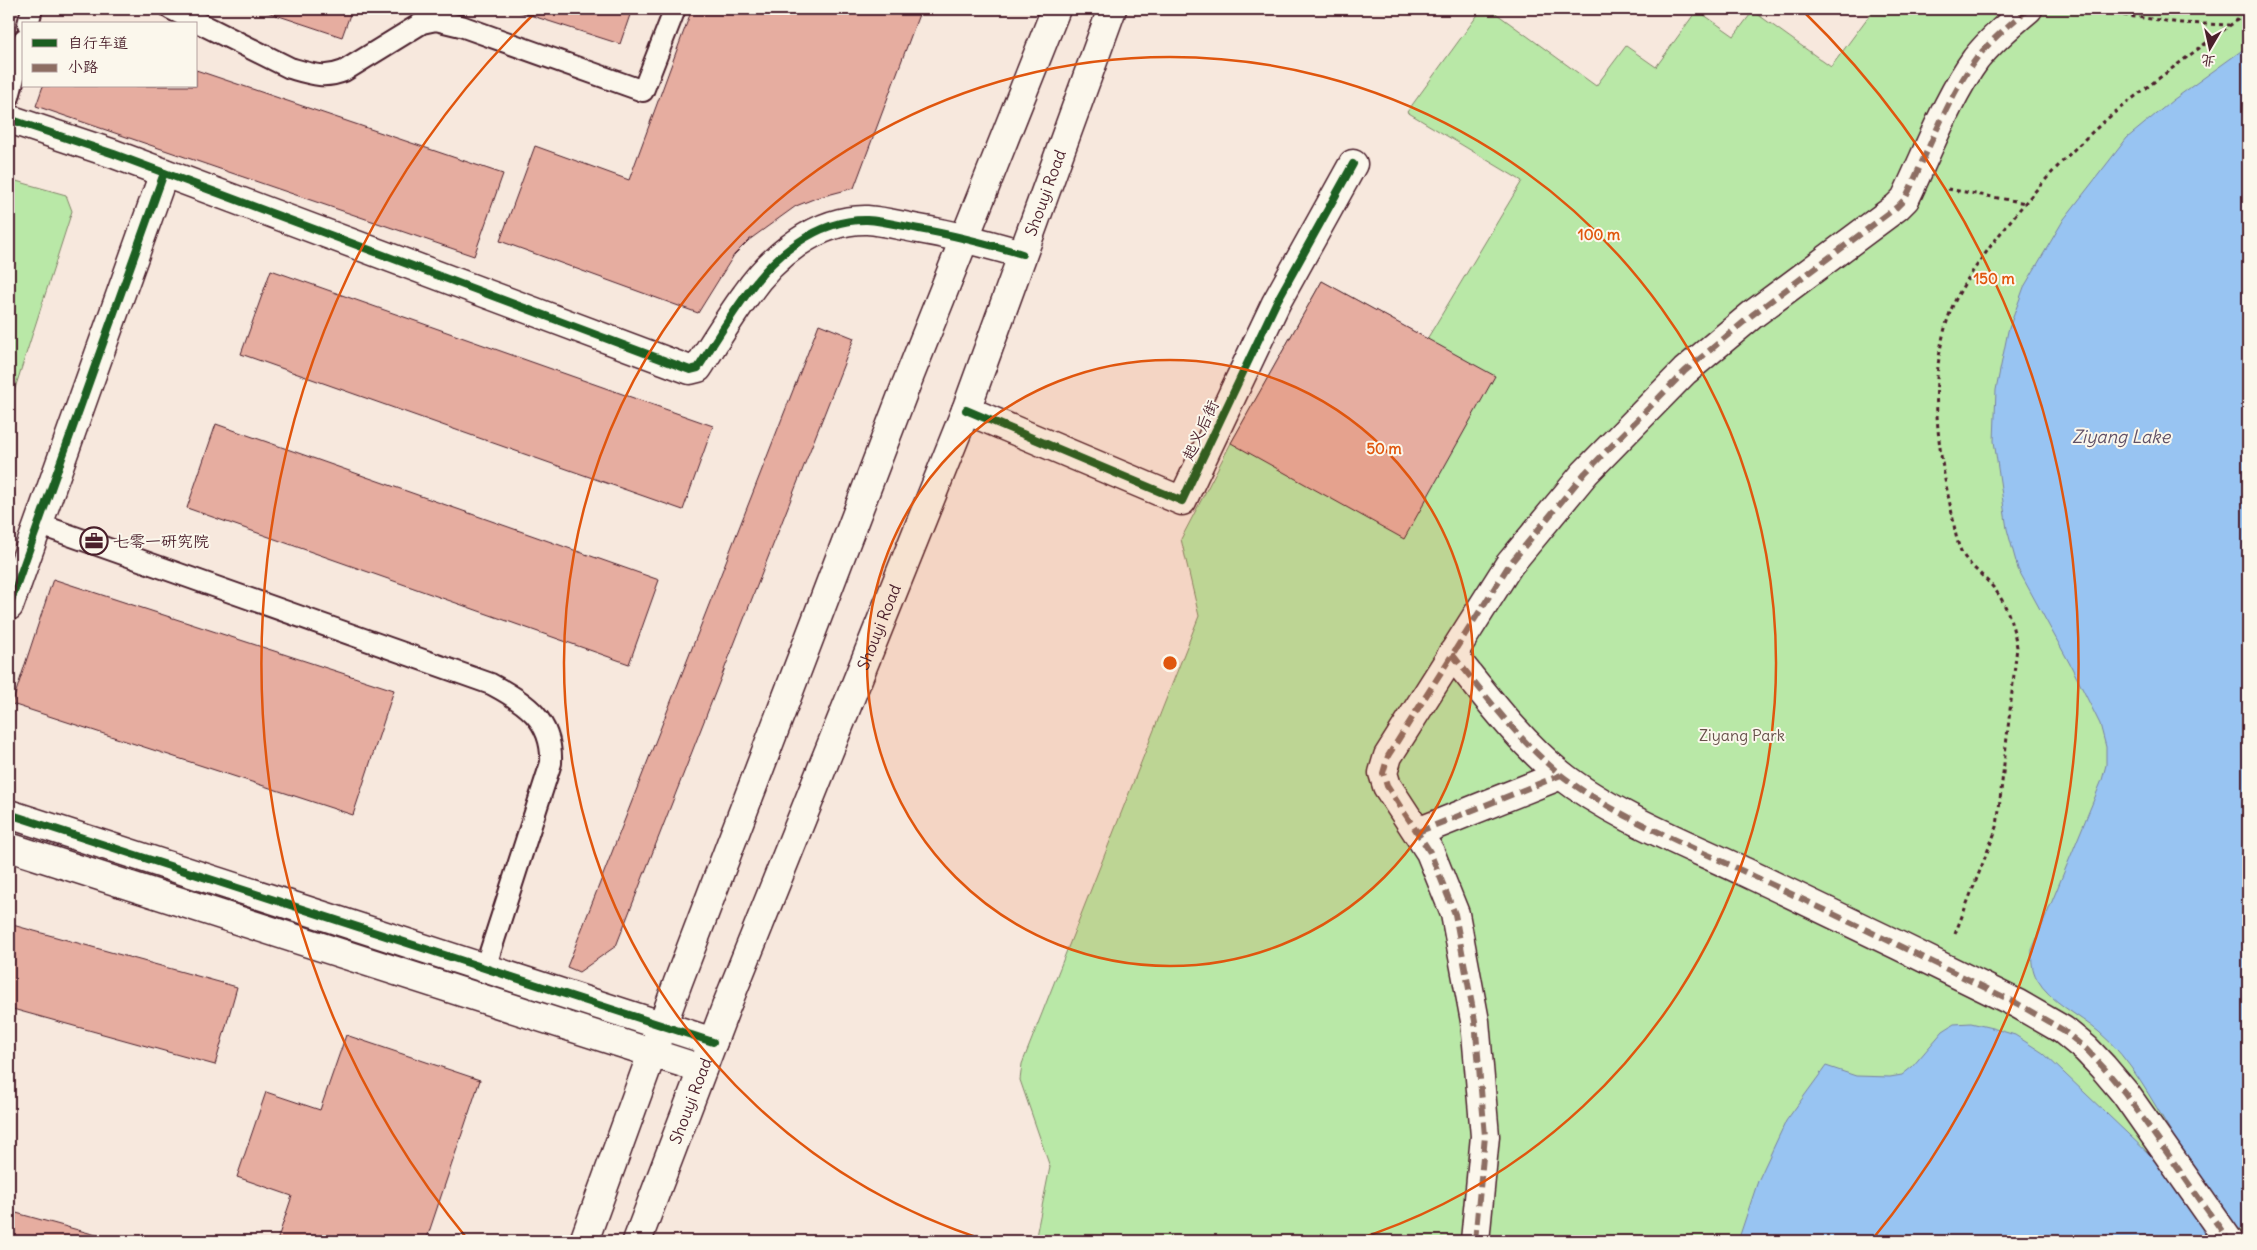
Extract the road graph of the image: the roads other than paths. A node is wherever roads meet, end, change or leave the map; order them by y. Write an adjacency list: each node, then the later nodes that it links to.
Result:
1 (32, 9): 7 (lane)
2 (171, 9): 8 (lane)
3 (675, 9): 9 (lane)
4 (1056, 9): 15 (street)
5 (1112, 9): 16 (street, Shouyi Road)
6 (2028, 9): 20 (street)
7 (29, 22)
8 (197, 22)
9 (198, 22)
10 (22, 47): 11 (lane)
11 (9, 97)
12 (9, 118): 14 (street)
13 (1353, 164): 17 (street, 起义后街)
14 (164, 174): 15 (street); 18 (street)
15 (965, 237): 16 (street); 26 (street)
16 (1022, 254): 17 (street, Shouyi Road)
17 (966, 410): 27 (street, Shouyi Road)
18 (38, 524): 19 (street); 25 (lane)
19 (9, 606)
20 (1452, 654): 21 (street); 23 (street)
21 (1561, 775): 23 (street); 30 (street)
22 (9, 814): 25 (street)
23 (1418, 832): 33 (street)
24 (9, 847): 28 (street)
25 (485, 968): 26 (street)
26 (662, 1026): 27 (street); 28 (street)
27 (713, 1042): 29 (street, Shouyi Road)
28 (653, 1053): 29 (street); 31 (street)
29 (702, 1070): 32 (street, Shouyi Road)
30 (2228, 1239)
31 (584, 1241)
32 (637, 1241)
33 (1475, 1241)

